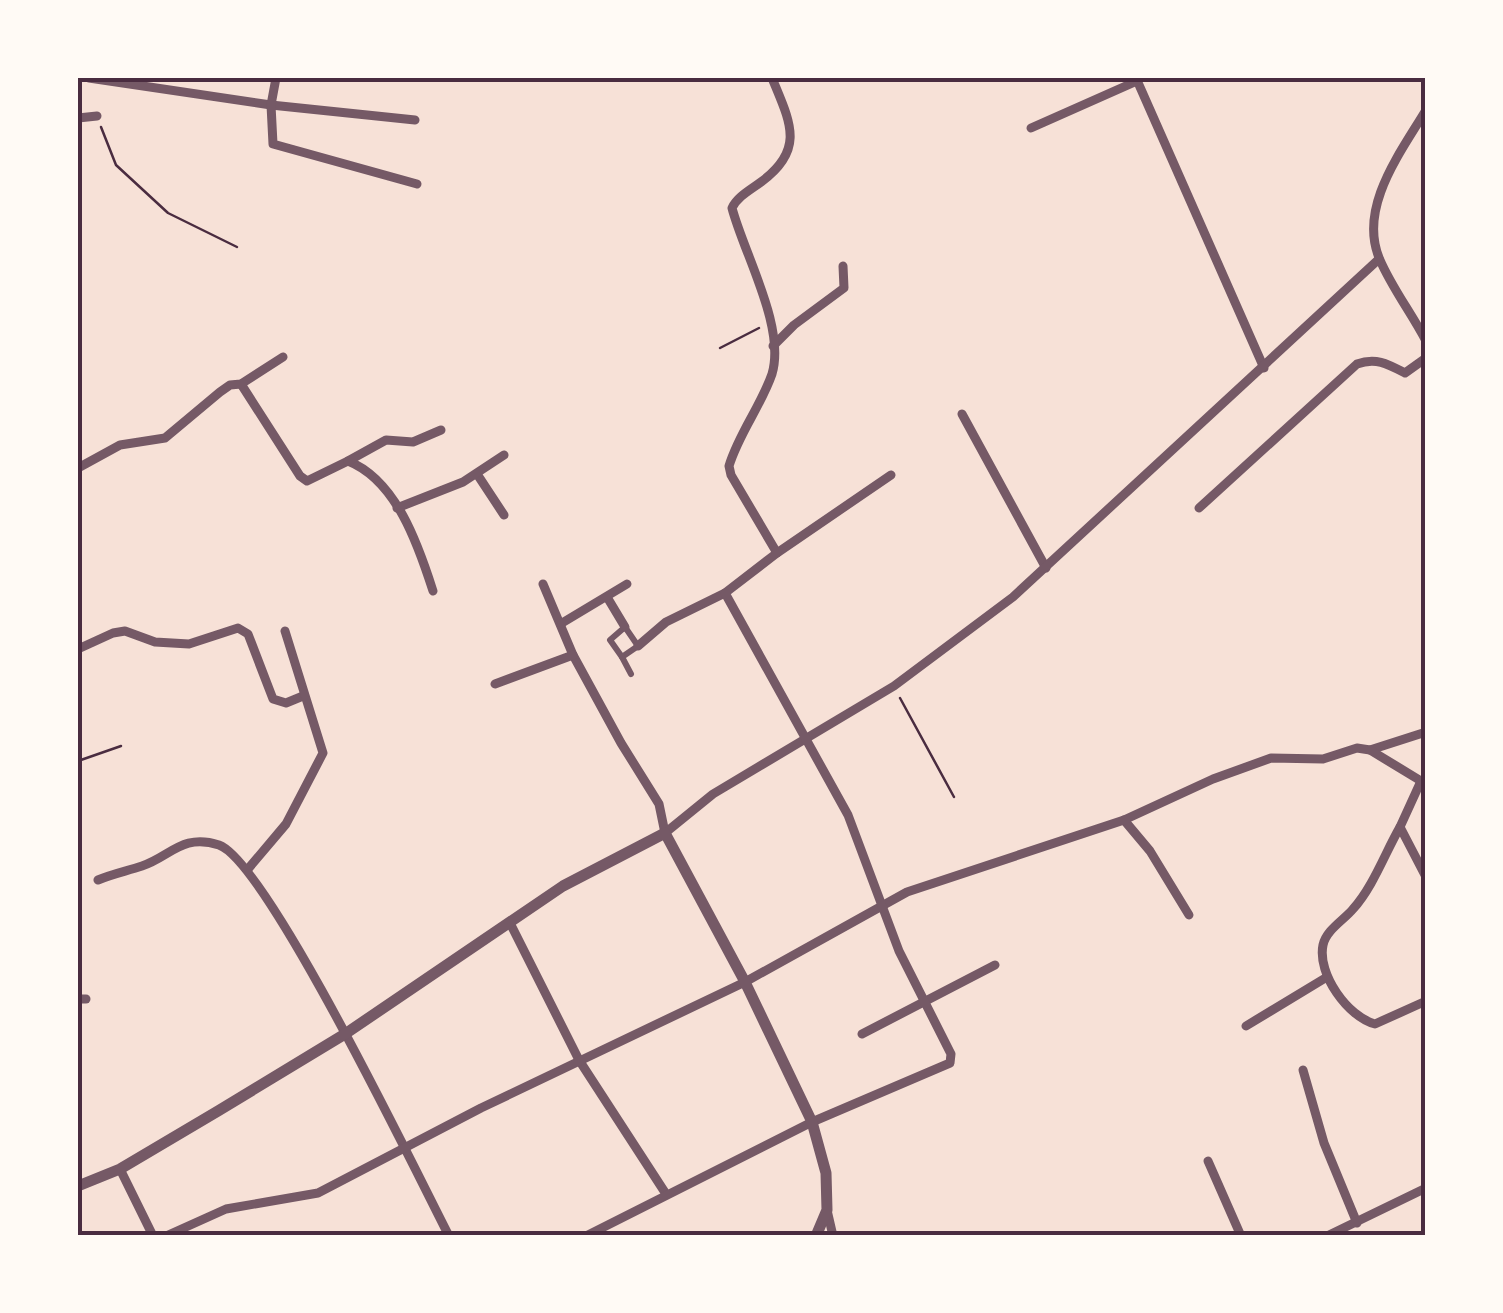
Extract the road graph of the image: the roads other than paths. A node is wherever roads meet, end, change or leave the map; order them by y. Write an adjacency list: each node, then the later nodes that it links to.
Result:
1 (89, 78): 5 (street)
2 (276, 78): 5 (street)
3 (772, 78): 15 (street)
4 (1136, 79): 10 (street); 18 (street)
5 (271, 104): 9 (street); 11 (street)
6 (1426, 110): 12 (street)
7 (96, 116): 8 (street)
8 (78, 118)
9 (415, 120)
10 (1030, 128)
11 (417, 184)
12 (1379, 259): 14 (street); 18 (street)
13 (844, 266): 15 (street)
14 (1426, 340)
15 (774, 346): 30 (street)
16 (283, 357): 19 (street)
17 (1426, 358): 28 (street)
18 (1264, 368): 31 (street)
19 (241, 384): 23 (street); 24 (street)
20 (962, 414): 31 (street)
21 (442, 430): 23 (street)
22 (504, 455): 25 (street)
23 (348, 461): 27 (street)
24 (78, 468)
25 (477, 474): 27 (street); 29 (street)
26 (891, 475): 30 (street)
27 (397, 508): 34 (street)
28 (1199, 508)
29 (504, 515)
30 (777, 553): 35 (street)
31 (1046, 568): 48 (street)
32 (543, 584): 37 (street)
33 (627, 584): 36 (street)
34 (433, 591)
35 (725, 592): 40 (street); 48 (street)
36 (606, 597): 37 (street); 38 (street)
37 (562, 623): 42 (street)
38 (626, 627): 40 (street); 43 (street)
39 (285, 631): 46 (street)
40 (638, 646): 43 (street)
41 (78, 649): 46 (street)
42 (573, 655): 45 (street); 53 (street)
43 (622, 656): 44 (street)
44 (632, 674)
45 (496, 684)
46 (303, 696): 54 (street)
47 (1426, 732): 49 (street)
48 (806, 737): 53 (street); 57 (street)
49 (1370, 750): 50 (street); 51 (street)
50 (1423, 780): 52 (street)
51 (1124, 820): 57 (street); 58 (street)
52 (1400, 827): 55 (street); 61 (street)
53 (665, 833): 59 (street); 62 (street)
54 (248, 870): 56 (street); 66 (street)
55 (1426, 877)
56 (98, 880)
57 (884, 904): 62 (street); 64 (street)
58 (1189, 915)
59 (510, 923): 66 (street); 68 (street)
60 (995, 964): 64 (street)
61 (1327, 977): 63 (street); 65 (street)
62 (745, 982): 68 (street); 70 (street)
63 (1426, 1001)
64 (926, 1002): 67 (street); 70 (street)
65 (1246, 1026)
66 (345, 1034): 71 (street); 73 (street)
67 (862, 1034)
68 (578, 1060): 71 (street); 76 (street)
69 (1303, 1070): 78 (street)
70 (812, 1122): 76 (street); 77 (street)
71 (404, 1148): 80 (street); 81 (street)
72 (1208, 1161): 85 (street)
73 (120, 1169): 74 (street); 79 (street)
74 (78, 1186)
75 (1426, 1188): 78 (street)
76 (666, 1194): 82 (street)
77 (827, 1210): 83 (street); 84 (street)
78 (1357, 1223): 86 (street)
79 (153, 1236)
80 (166, 1236)
81 (449, 1236)
82 (586, 1236)
83 (816, 1236)
84 (834, 1236)
85 (1241, 1236)
86 (1327, 1236)

